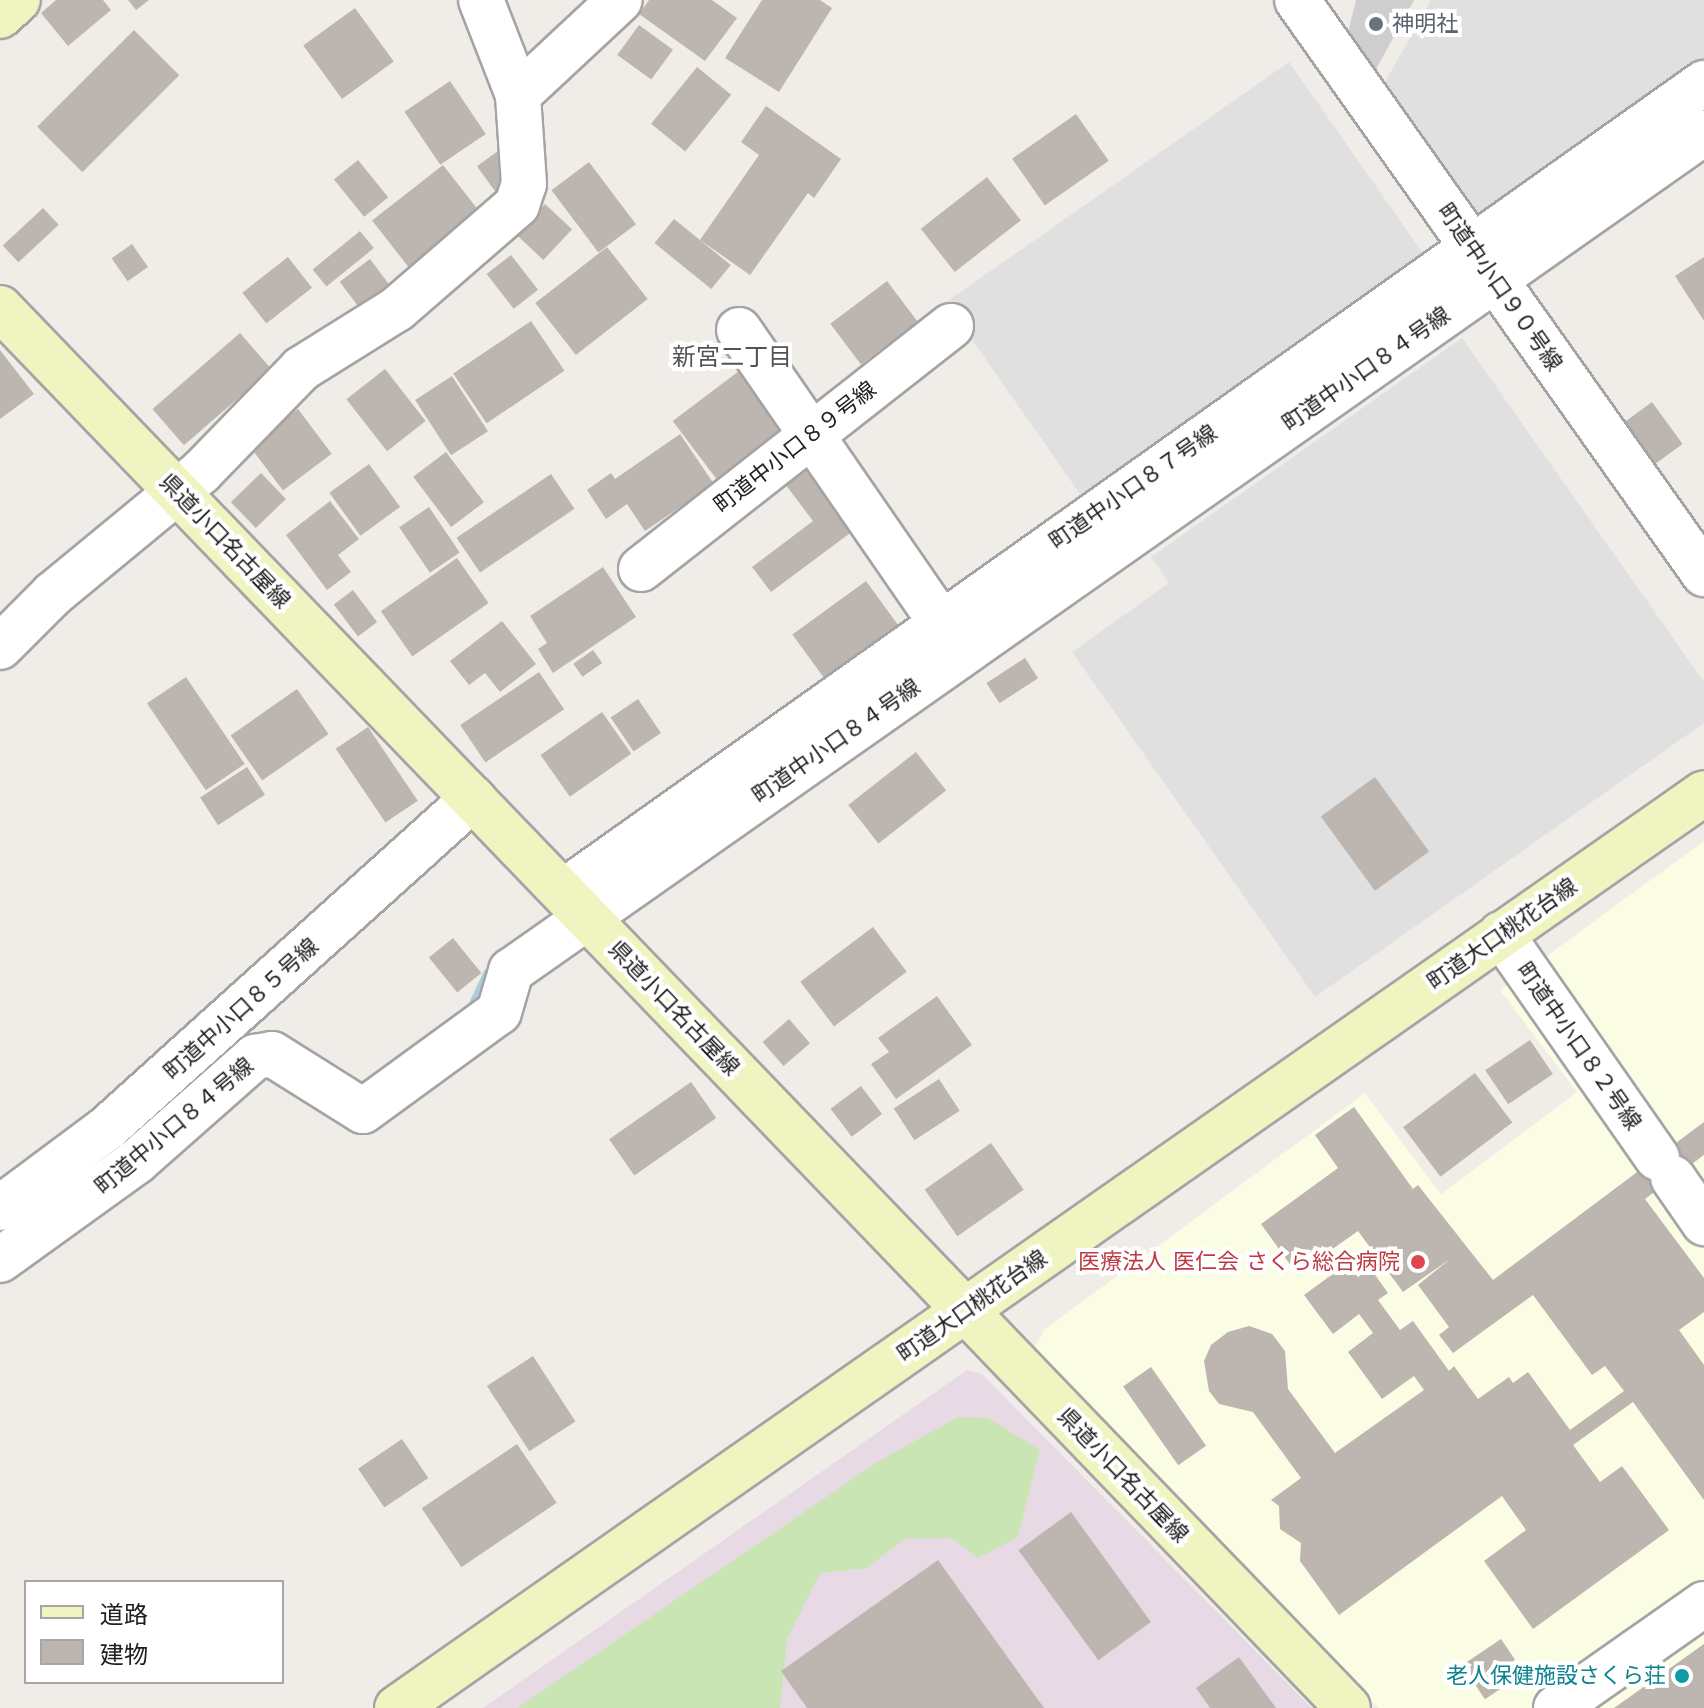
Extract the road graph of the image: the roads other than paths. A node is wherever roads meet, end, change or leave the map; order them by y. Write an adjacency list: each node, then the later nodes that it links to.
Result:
1 (18, 0): 5 (main road)
2 (481, 0): 7 (street)
3 (620, 0): 7 (street)
4 (1297, 0): 9 (street, 町道中小口９０号線)
5 (0, 16)
6 (1704, 83): 9 (street, 町道中小口８７号線)
7 (518, 95): 14 (street)
8 (1704, 133): 9 (street, 町道中小口８４号線)
9 (1483, 263): 16 (street, 町道中小口９０号線); 17 (street, 町道中小口８７号線); 21 (street, 町道中小口８４号線)
10 (0, 308): 14 (main road, 県道小口名古屋線)
11 (951, 326): 13 (street, 町道中小口８９号線)
12 (739, 330): 13 (street)
13 (811, 434): 15 (street, 町道中小口８９号線); 17 (street)
14 (176, 490): 18 (street); 20 (main road, 県道小口名古屋線)
15 (641, 569)
16 (1704, 574)
17 (941, 623): 21 (street, 町道中小口８７号線)
18 (0, 647)
19 (1704, 793): 22 (main road, 町道大口桃花台線)
20 (473, 799): 21 (main road, 県道小口名古屋線); 23 (street, 町道中小口８５号線)
21 (574, 904): 25 (street, 町道中小口８４号線); 26 (main road, 県道小口名古屋線)
22 (1501, 934): 24 (street, 町道中小口８２号線); 26 (main road, 町道大口桃花台線)
23 (0, 1208)
24 (1704, 1223)
25 (0, 1260)
26 (965, 1310): 28 (main road, 町道大口桃花台線); 29 (main road, 県道小口名古屋線)
27 (1704, 1604): 30 (street)
28 (397, 1708)
29 (1348, 1708)
30 (1556, 1708)

